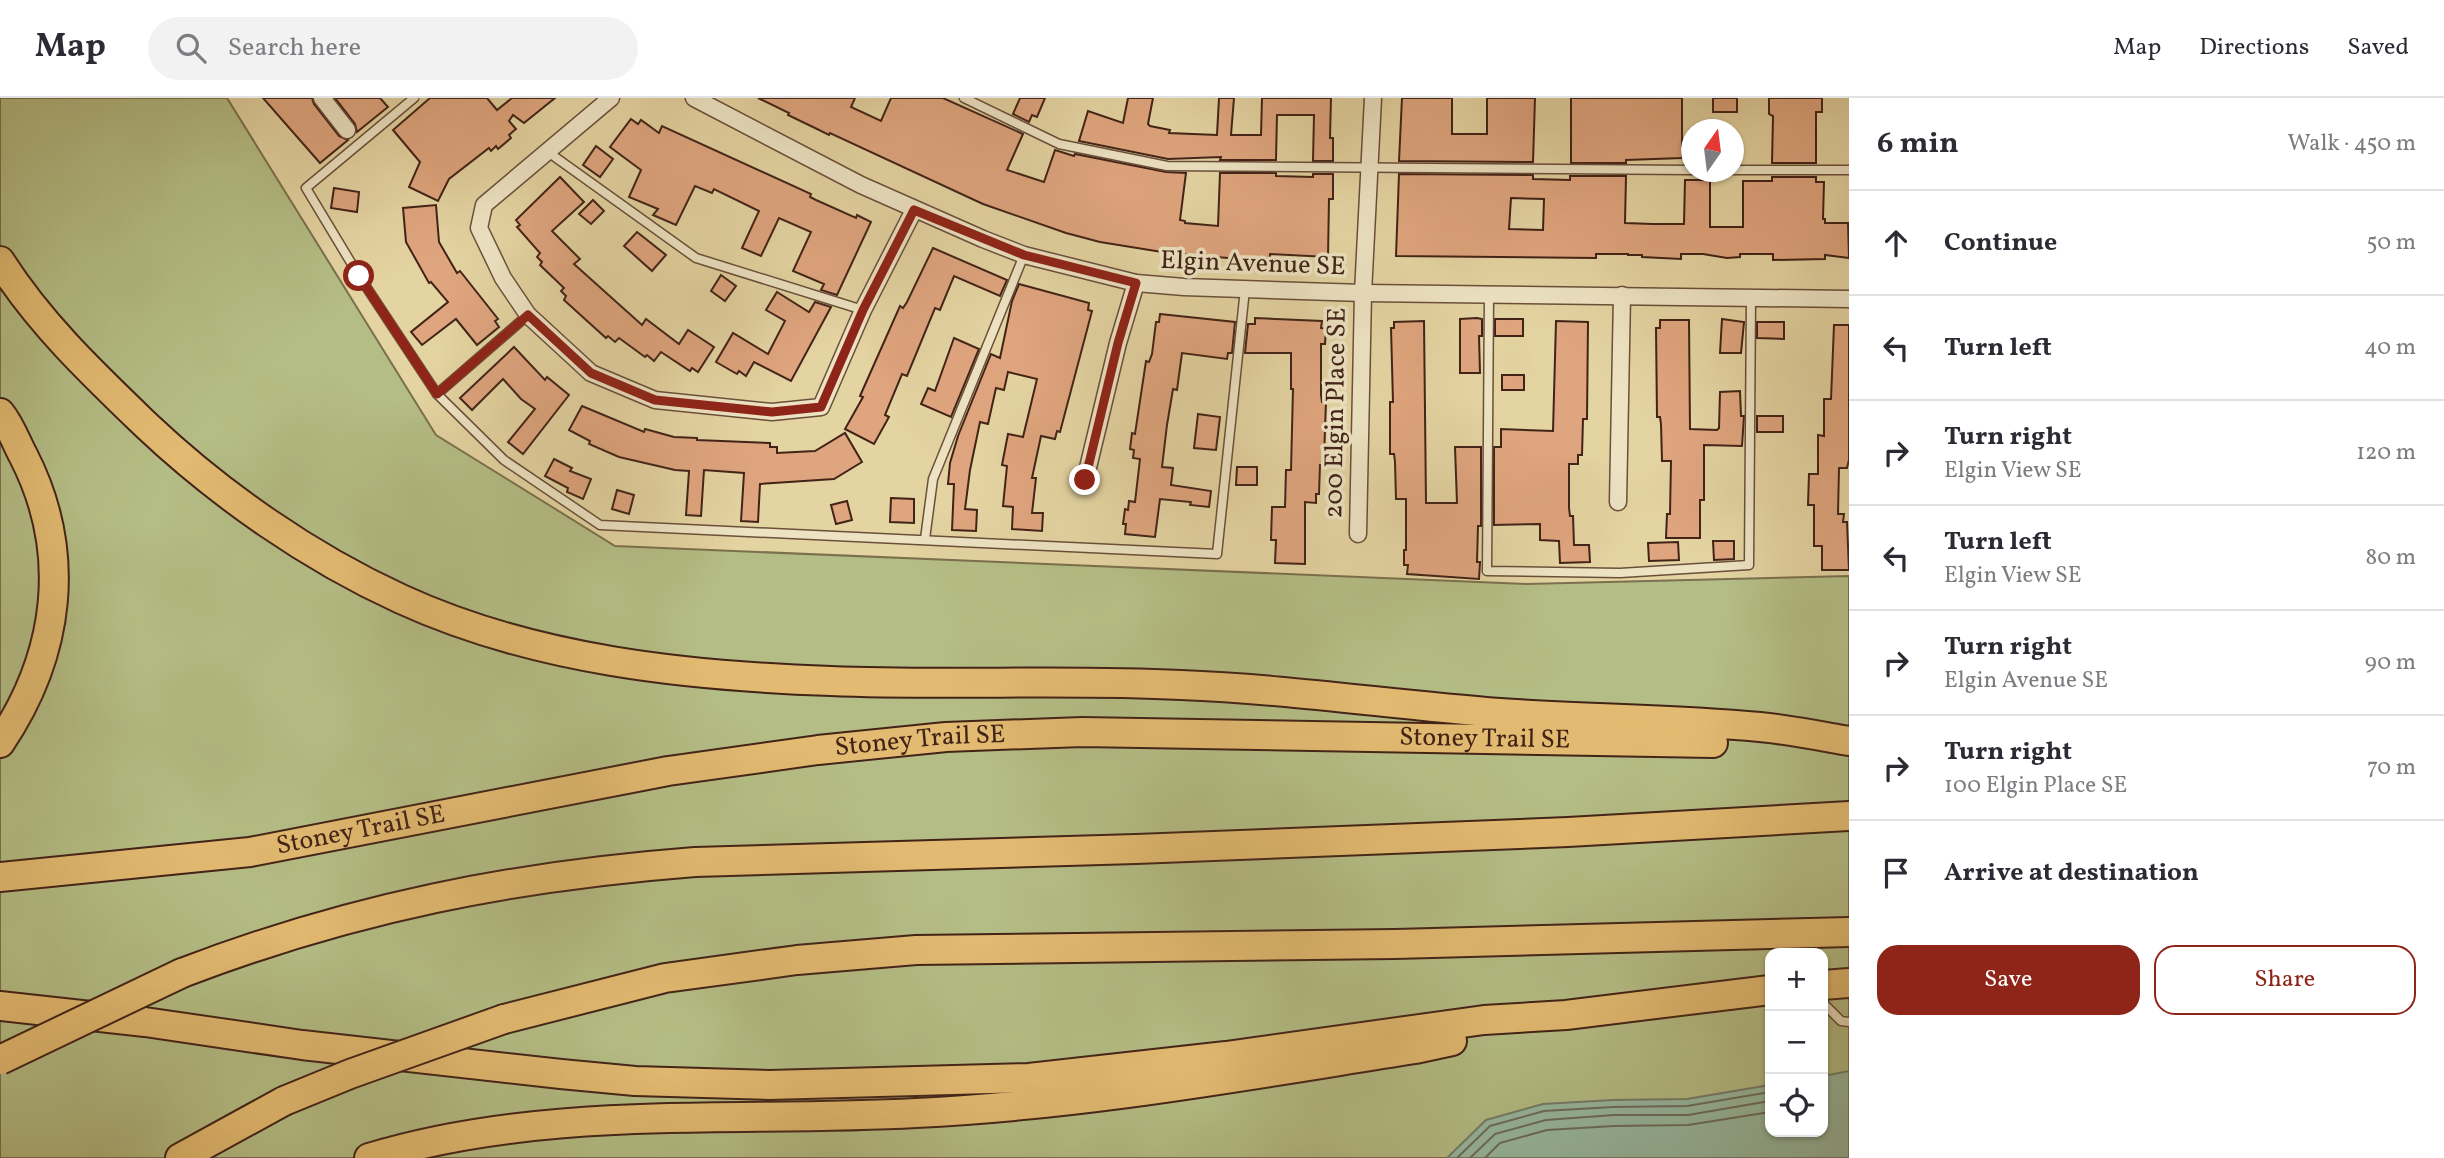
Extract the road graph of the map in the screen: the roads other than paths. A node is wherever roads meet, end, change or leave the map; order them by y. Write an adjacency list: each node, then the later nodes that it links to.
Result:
1 (322, 98): 7 (street)
2 (414, 98): 25 (lane)
3 (611, 98): 8 (street)
4 (694, 98): 13 (street, Elgin Avenue SE)
5 (964, 98): 9 (lane)
6 (1373, 98): 9 (street, 200 Elgin Place SE)
7 (347, 130)
8 (548, 151): 23 (lane); 24 (street)
9 (1371, 169): 10 (lane); 18 (street, 200 Elgin Place SE)
10 (1681, 170)
11 (1744, 170): 12 (lane)
12 (1849, 170)
13 (914, 210): 14 (street, Elgin Avenue SE); 23 (street)
14 (1024, 255): 16 (street, Elgin Avenue SE); 30 (lane)
15 (0, 261): 32 (highway)
16 (1136, 283): 17 (street, Elgin Avenue SE); 27 (street)
17 (1245, 289): 18 (street, Elgin Avenue SE); 30 (lane)
18 (1363, 293): 19 (street, Elgin Avenue SE); 29 (street, 200 Elgin Place SE)
19 (1489, 294): 20 (street, Elgin Avenue SE); 21 (lane)
20 (1622, 295): 21 (street, Elgin Avenue SE); 28 (street)
21 (1751, 297): 22 (street, Elgin Avenue SE)
22 (1849, 299)
23 (863, 310): 24 (street)
24 (528, 315): 25 (lane)
25 (437, 394): 30 (lane)
26 (0, 413): 31 (highway)
27 (1085, 480)
28 (1618, 502)
29 (1358, 534)
30 (925, 539)
31 (0, 743)
32 (1849, 743): 34 (highway, Stoney Trail SE)
33 (1849, 816): 43 (highway, bridge)
34 (0, 877)
35 (1849, 932): 44 (highway, bridge)
36 (1849, 982): 37 (highway)
37 (1828, 984)
38 (1765, 991): 41 (highway)
39 (0, 1006): 41 (highway)
40 (1828, 1008): 42 (lane)
41 (1566, 1015): 45 (highway)
42 (1849, 1022)
43 (0, 1060)
44 (180, 1158)
45 (369, 1158)

